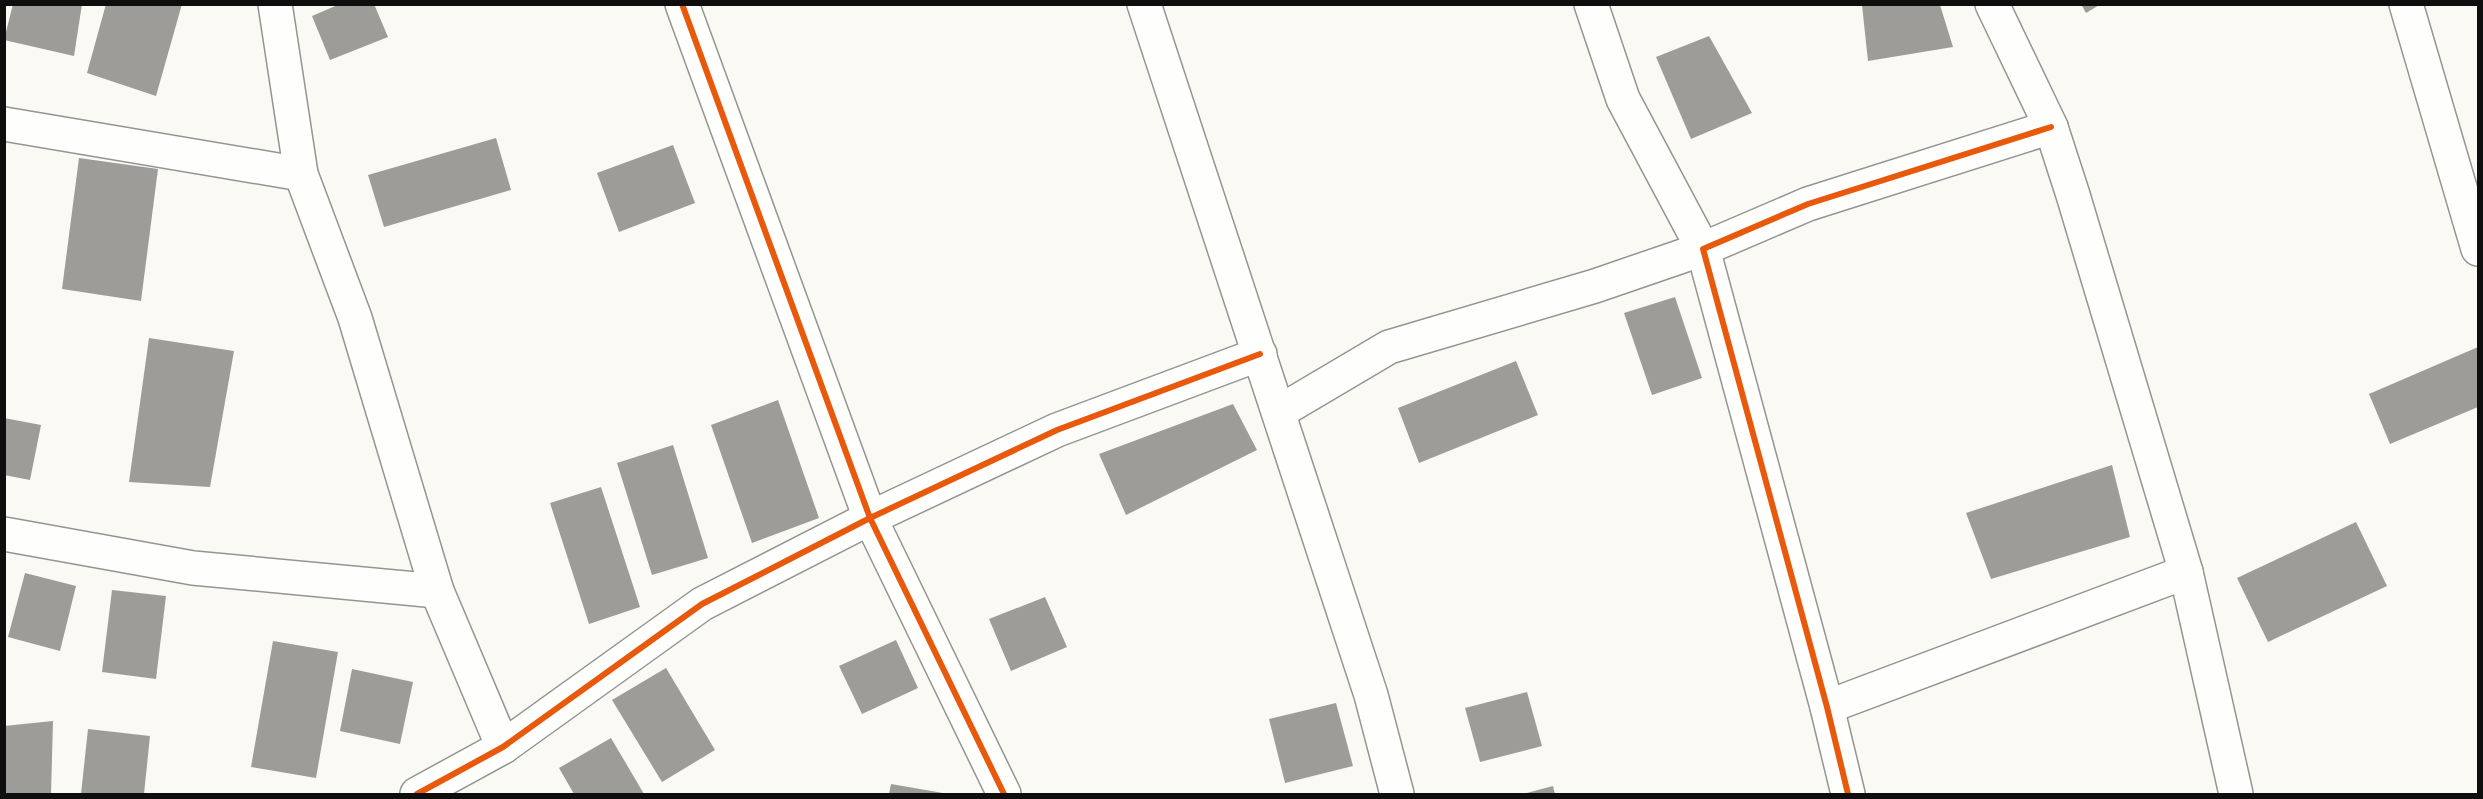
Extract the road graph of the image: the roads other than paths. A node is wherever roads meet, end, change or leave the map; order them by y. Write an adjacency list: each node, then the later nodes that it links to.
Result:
1 (275, 4): 9 (street)
2 (682, 4): 14 (street)
3 (1144, 4): 12 (street)
4 (1591, 4): 10 (street)
5 (1992, 4): 8 (street)
6 (2406, 4): 11 (street)
7 (4, 124): 9 (street)
8 (2050, 127): 10 (street); 16 (street)
9 (301, 174): 17 (street)
10 (1703, 249): 13 (street); 18 (street)
11 (2478, 249)
12 (1260, 354): 13 (street); 14 (street)
13 (1279, 412): 22 (street)
14 (870, 518): 19 (street); 21 (street)
15 (4, 534): 17 (street)
16 (2186, 572): 18 (street); 24 (street)
17 (437, 591): 19 (street)
18 (1827, 707): 23 (street)
19 (503, 747): 20 (street)
20 (417, 795)
21 (1004, 795)
22 (1397, 795)
23 (1848, 795)
24 (2236, 795)

